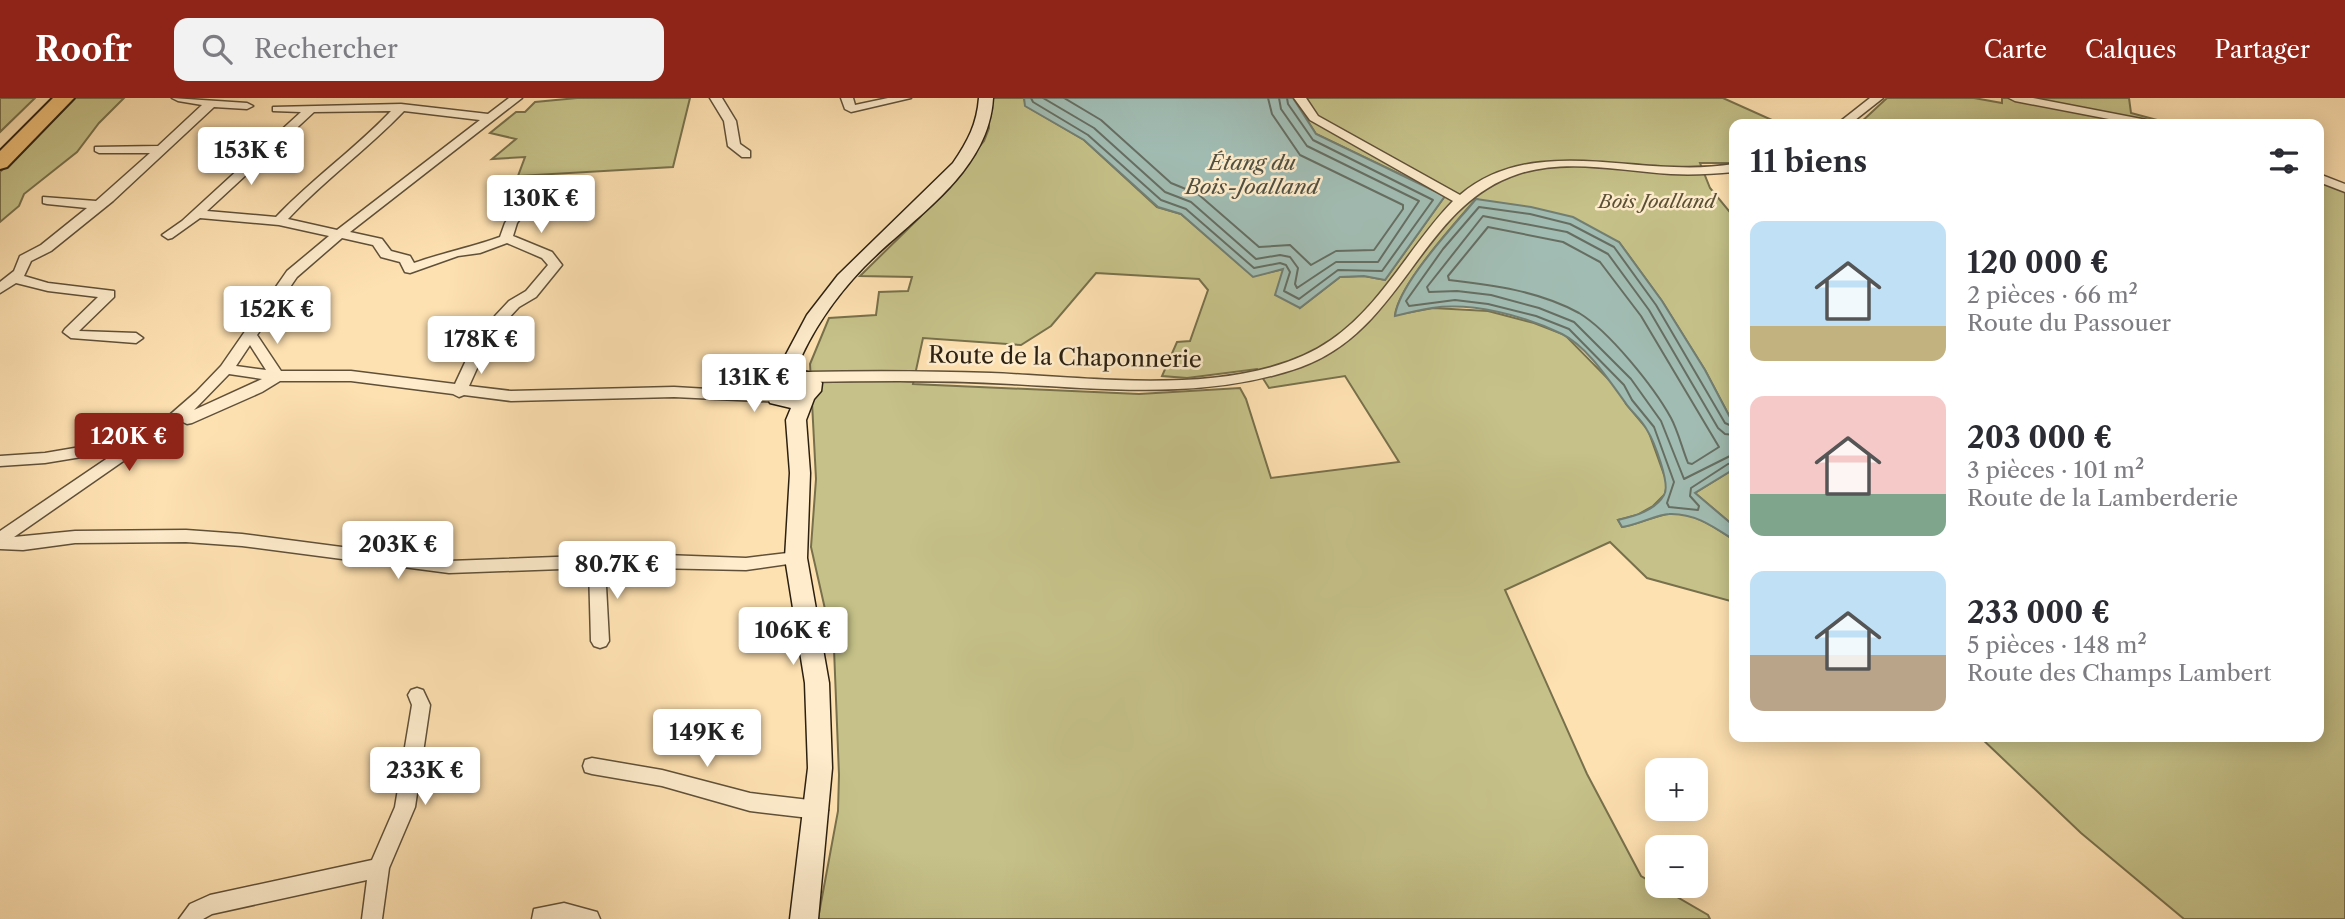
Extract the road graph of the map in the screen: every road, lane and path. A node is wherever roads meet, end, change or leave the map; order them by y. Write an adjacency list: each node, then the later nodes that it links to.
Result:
1 (48, 98): 20 (highway)
2 (64, 98): 24 (highway)
3 (178, 98): 12 (street)
4 (516, 98): 17 (street)
5 (716, 98): 23 (street)
6 (848, 98): 7 (street)
7 (905, 98)
8 (986, 98): 44 (street)
9 (1300, 98): 28 (street)
10 (1877, 98): 18 (street)
11 (2015, 98): 19 (street)
12 (211, 103): 13 (street); 22 (street)
13 (247, 106)
14 (401, 107): 16 (street); 17 (street); 33 (street)
15 (277, 109): 16 (street)
16 (310, 110): 32 (street)
17 (489, 118): 34 (street)
18 (1850, 119)
19 (2126, 119)
20 (0, 146)
21 (99, 149): 22 (street)
22 (159, 150): 30 (street)
23 (746, 154)
24 (0, 163)
25 (1729, 168): 28 (street)
26 (2324, 180): 27 (street)
27 (2345, 188)
28 (1459, 199): 44 (street, Route de la Chaponnerie)
29 (47, 200): 30 (street)
30 (96, 205): 37 (street)
31 (519, 212): 36 (street)
32 (197, 214): 33 (street); 35 (street)
33 (279, 221): 34 (street)
34 (340, 234): 36 (street); 39 (street)
35 (168, 235)
36 (506, 239): 43 (street)
37 (14, 278): 38 (street); 40 (street)
38 (0, 289)
39 (250, 335): 41 (street); 42 (street)
40 (136, 338)
41 (226, 369): 42 (street); 46 (street)
42 (277, 376): 43 (street); 45 (street)
43 (459, 391): 44 (street)
44 (793, 391): 49 (street)
45 (187, 419)
46 (142, 442): 47 (street); 48 (street)
47 (0, 461)
48 (0, 541): 50 (street)
49 (796, 558): 50 (street); 54 (street)
50 (597, 563): 51 (street)
51 (600, 641)
52 (417, 695): 55 (street)
53 (592, 766): 54 (street)
54 (818, 810): 60 (street)
55 (379, 868): 57 (street); 58 (street)
56 (541, 916): 59 (street)
57 (189, 919)
58 (372, 919)
59 (590, 919)
60 (804, 919)

